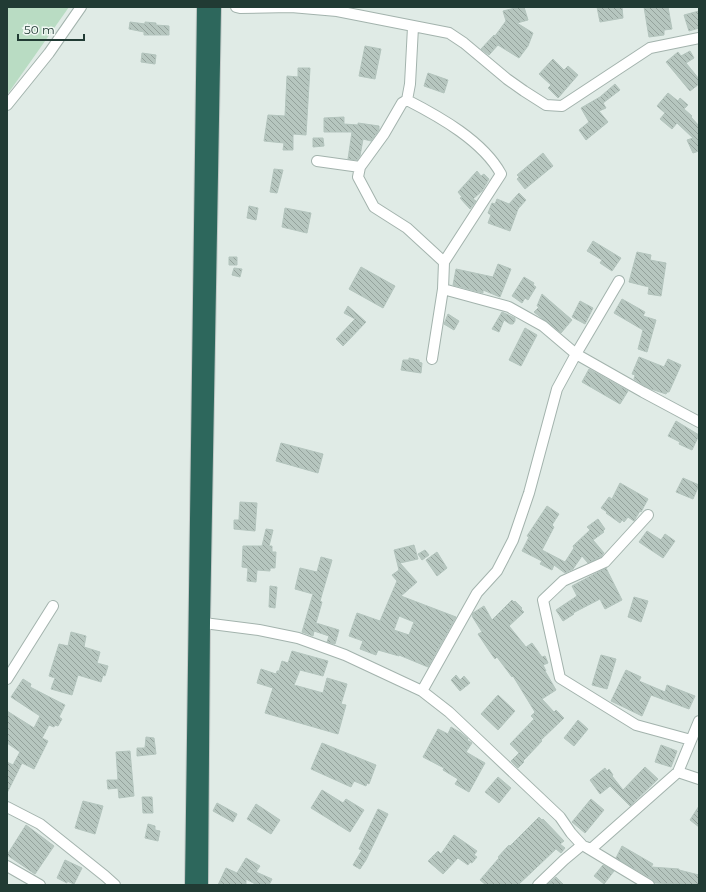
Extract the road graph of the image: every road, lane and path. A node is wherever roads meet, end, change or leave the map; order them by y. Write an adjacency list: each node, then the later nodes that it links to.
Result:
1 (81, 7): 8 (street)
2 (203, 7): 31 (highway)
3 (215, 7): 19 (highway)
4 (236, 7): 5 (street)
5 (413, 27): 6 (street); 7 (street)
6 (699, 38)
7 (407, 100): 10 (street); 11 (street)
8 (7, 105)
9 (317, 160): 10 (street)
10 (360, 167): 11 (street)
11 (444, 262): 13 (street)
12 (619, 281): 14 (street)
13 (443, 289): 14 (street); 15 (street)
14 (576, 354): 16 (street); 21 (street)
15 (432, 359)
16 (699, 422)
17 (648, 515): 23 (street)
18 (53, 606): 20 (street)
19 (204, 623): 21 (street); 32 (highway)
20 (7, 679)
21 (422, 690): 27 (street)
22 (699, 721): 23 (street)
23 (691, 740): 24 (street)
24 (678, 772): 25 (street); 27 (street)
25 (699, 779)
26 (7, 807): 30 (street)
27 (586, 847): 33 (street); 34 (street)
28 (7, 866): 29 (street)
29 (40, 885)
30 (115, 885)
31 (191, 885)
32 (202, 885)
33 (538, 885)
34 (648, 885)

